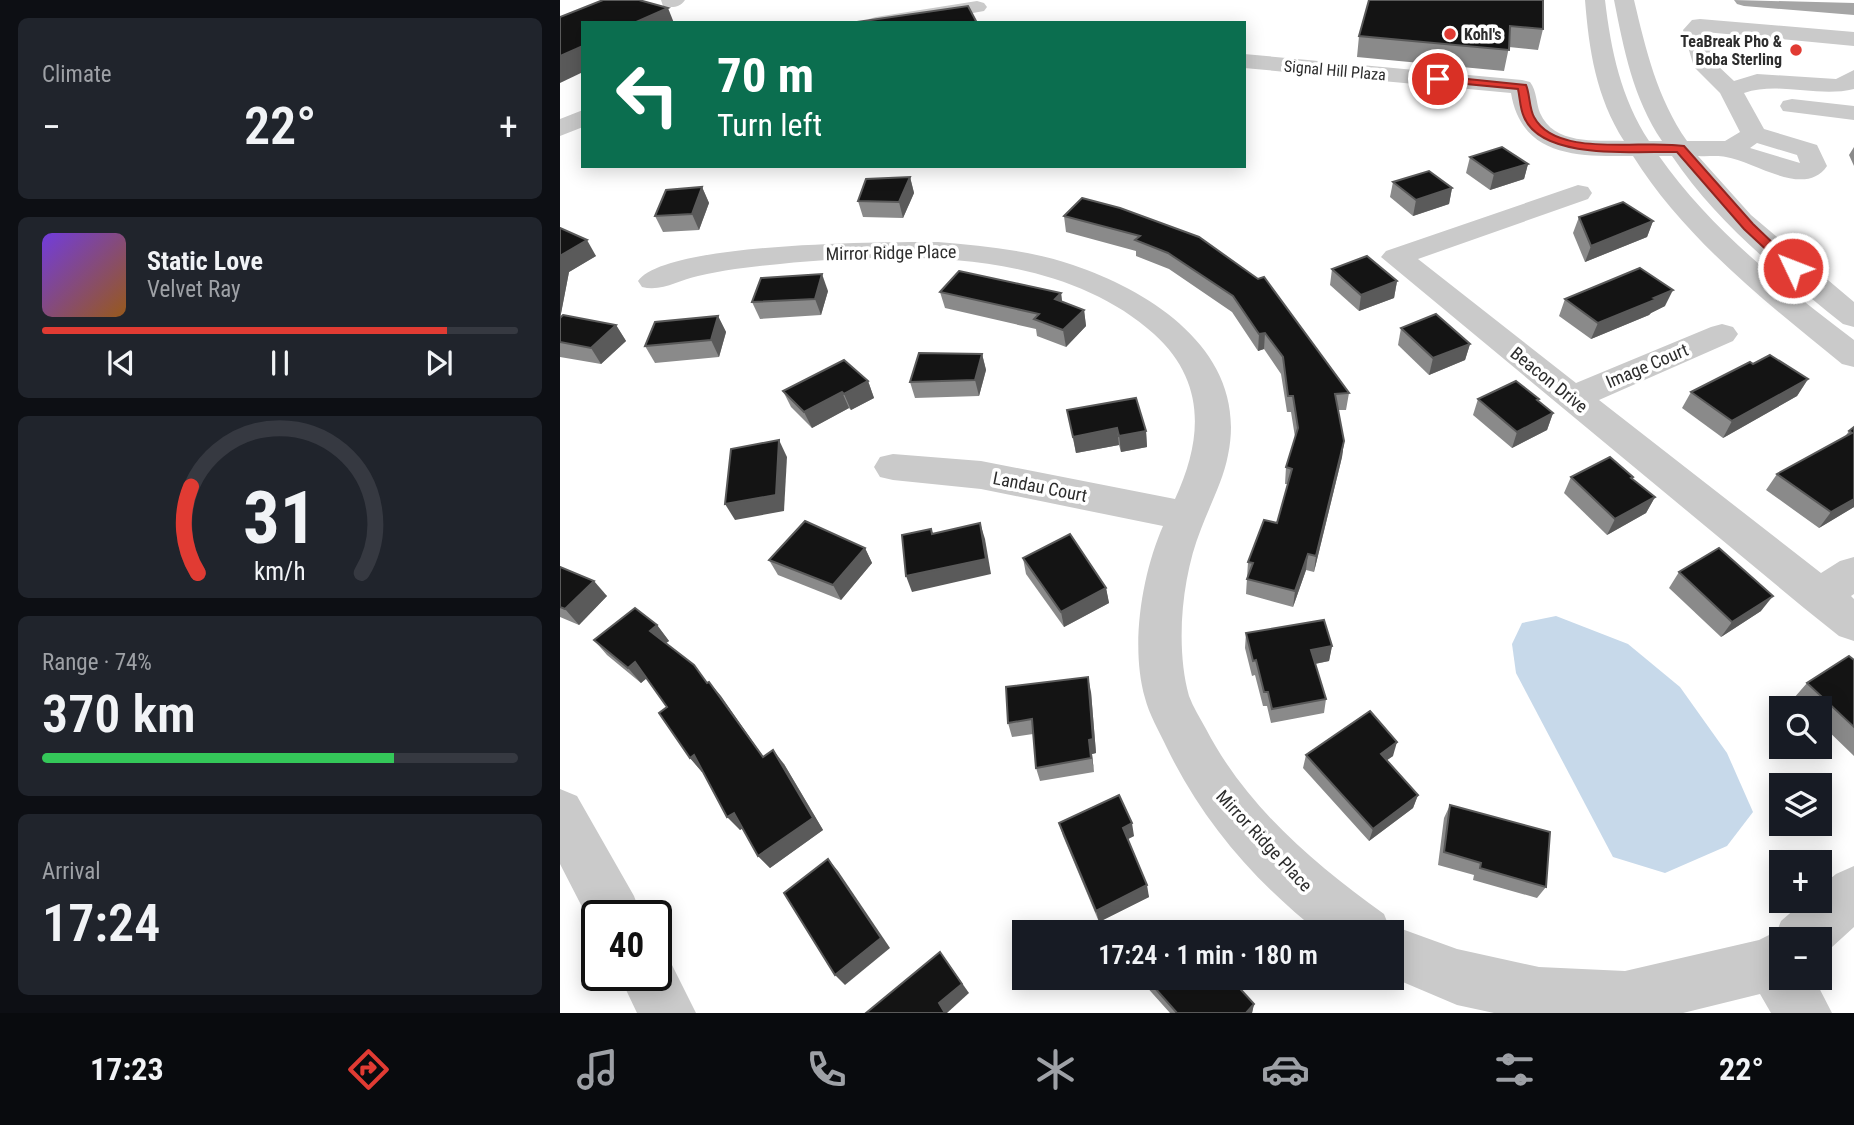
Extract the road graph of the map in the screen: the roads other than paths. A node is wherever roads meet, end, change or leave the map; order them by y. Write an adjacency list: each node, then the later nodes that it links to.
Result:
1 (1595, 0): 17 (street)
2 (1624, 0): 18 (street)
3 (1744, 0): 5 (main road)
4 (974, 3): 6 (street); 9 (street)
5 (1777, 3): 7 (main road); 10 (street)
6 (901, 9): 8 (street)
7 (1854, 11): 10 (street)
8 (880, 21)
9 (993, 21)
10 (1840, 32): 12 (street); 14 (street)
11 (1246, 61): 17 (street, Signal Hill Plaza)
12 (1853, 77): 14 (street)
13 (581, 97): 16 (street)
14 (1742, 112): 15 (street); 19 (street); 19 (street)
15 (1854, 113)
16 (566, 120)
17 (1642, 148): 18 (street); 24 (street)
18 (1680, 149): 19 (street); 22 (street)
19 (1731, 149)
20 (1578, 193): 25 (street, Beacon Drive)
21 (653, 281): 27 (street, Mirror Ridge Place)
22 (1854, 317)
23 (1722, 334): 25 (street, Image Court)
24 (1854, 356)
25 (1572, 398): 29 (street, Beacon Drive)
26 (893, 467): 27 (street, Landau Court)
27 (1187, 516): 34 (street, Mirror Ridge Place)
28 (1854, 573): 29 (street)
29 (1819, 596): 30 (street, Beacon Drive)
30 (1854, 623)
31 (560, 813): 33 (street)
32 (1854, 892): 35 (street)
33 (607, 900)
34 (1346, 920)
35 (1814, 927)
36 (1404, 955): 37 (street)
37 (1769, 957)
38 (1796, 990): 41 (street)
39 (656, 991): 40 (street)
40 (668, 1013)
41 (1804, 1013)

